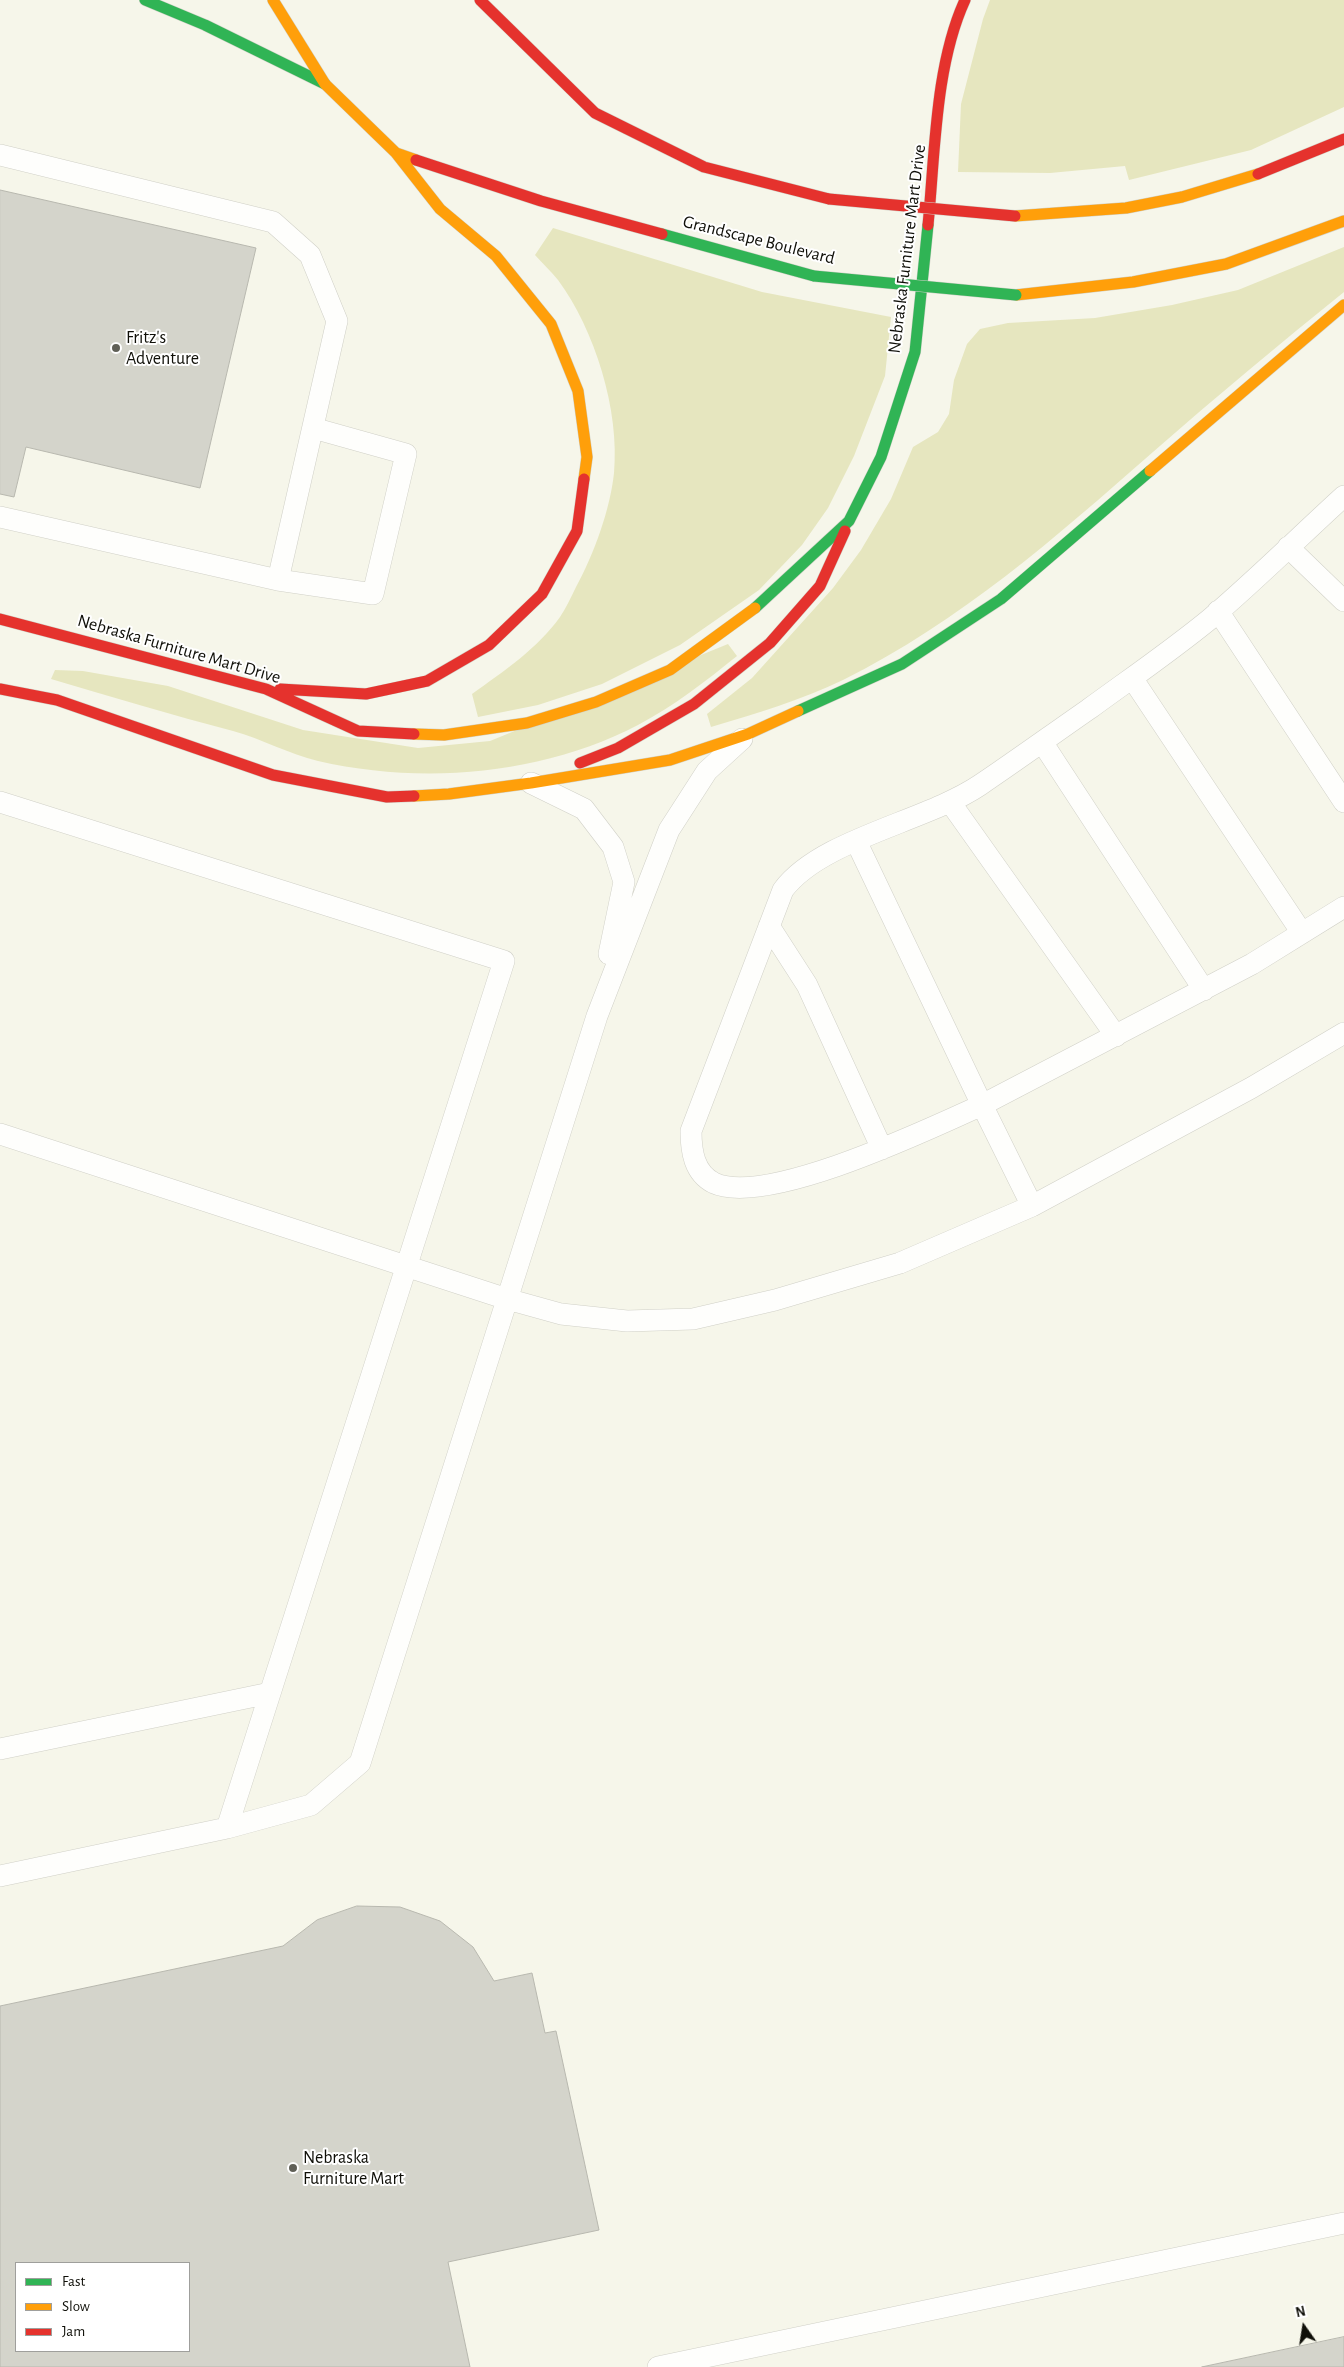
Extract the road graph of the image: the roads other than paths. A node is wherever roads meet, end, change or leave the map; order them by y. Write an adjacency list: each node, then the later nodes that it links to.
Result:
1 (145, 0): 7 (street)
2 (273, 0): 7 (street, Grandscape Boulevard)
3 (480, 0): 6 (street)
4 (493, 0): 6 (street)
5 (965, 0): 16 (street, Nebraska Furniture Mart Drive)
6 (508, 26): 8 (street, bridge)
7 (324, 84): 9 (street, Grandscape Boulevard)
8 (1344, 139)
9 (396, 153): 11 (street, Grandscape Boulevard, bridge); 24 (street)
10 (0, 155): 13 (lane)
11 (1344, 221)
12 (1344, 305): 25 (street)
13 (313, 428): 18 (lane); 18 (lane)
14 (1344, 496): 17 (lane)
15 (0, 517): 18 (lane)
16 (849, 521): 24 (street, Nebraska Furniture Mart Drive); 27 (street)
17 (1288, 547): 19 (lane); 20 (lane)
18 (278, 580)
19 (1344, 600)
20 (1218, 611): 22 (lane); 30 (lane)
21 (0, 619): 24 (street, Nebraska Furniture Mart Drive)
22 (1132, 678): 26 (lane); 34 (lane)
23 (0, 689): 27 (street)
24 (266, 689)
25 (748, 734): 27 (street); 36 (lane)
26 (1042, 742): 29 (lane); 35 (lane)
27 (530, 783): 36 (lane)
28 (0, 802): 43 (lane)
29 (950, 802): 31 (lane); 38 (lane)
30 (1344, 802)
31 (856, 842): 33 (lane); 39 (lane)
32 (1344, 907): 34 (lane)
33 (769, 926): 41 (lane); 41 (lane)
34 (1302, 933): 35 (lane)
35 (1204, 990): 38 (lane)
36 (597, 1016): 44 (lane)
37 (1344, 1033): 42 (lane)
38 (1116, 1036): 39 (lane)
39 (982, 1105): 41 (lane); 42 (lane)
40 (0, 1134): 43 (lane)
41 (882, 1149)
42 (1032, 1206): 44 (lane)
43 (407, 1266): 44 (lane); 45 (lane)
44 (507, 1299): 47 (lane)
45 (270, 1692): 46 (lane); 47 (lane)
46 (0, 1749)
47 (227, 1828): 48 (lane)
48 (0, 1876)
49 (1344, 2223): 50 (lane)
50 (658, 2367)

